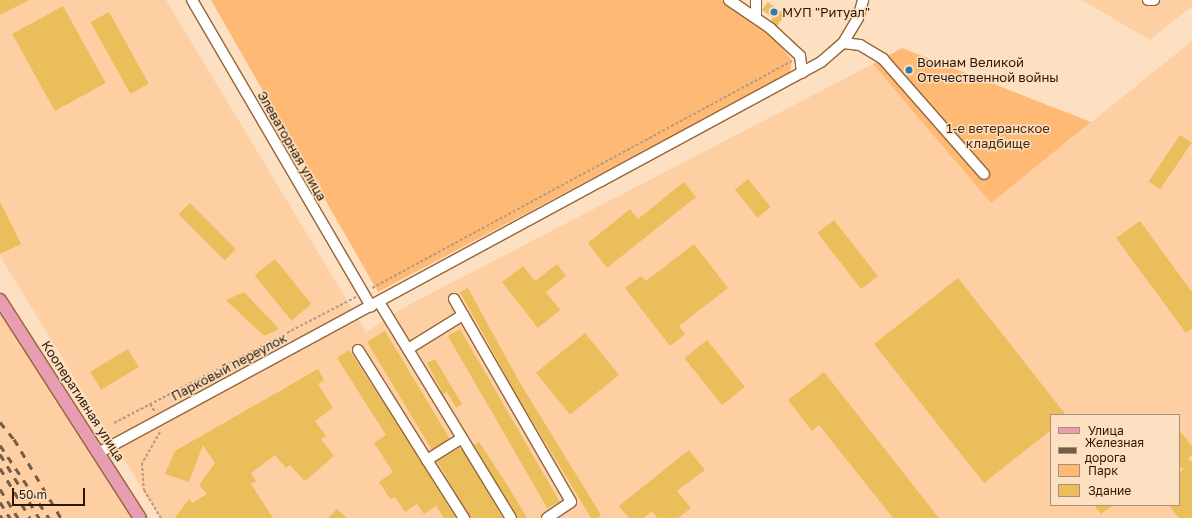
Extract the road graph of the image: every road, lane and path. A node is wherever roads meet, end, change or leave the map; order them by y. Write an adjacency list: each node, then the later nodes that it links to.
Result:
1 (192, 0): 12 (street, Элеваторная улица)
2 (729, 0): 7 (street)
3 (756, 0): 7 (street)
4 (863, 0): 8 (street)
5 (1148, 0): 6 (street)
6 (1154, 0)
7 (756, 18): 9 (street)
8 (843, 43): 10 (street, Парковый переулок); 11 (street)
9 (800, 56): 10 (street); 12 (path)
10 (802, 73): 15 (street, Парковый переулок)
11 (984, 174)
12 (363, 293): 15 (street, Элеваторная улица); 19 (path)
13 (454, 299): 16 (street)
14 (0, 300): 23 (main road, Кооперативная улица)
15 (375, 304): 17 (street, Элеваторная улица); 20 (street, Парковый переулок)
16 (463, 315): 17 (street); 29 (street)
17 (408, 349): 22 (street, Элеваторная улица)
18 (358, 350): 24 (street)
19 (150, 404): 20 (path); 21 (path)
20 (160, 419): 23 (street, Парковый переулок); 26 (path)
21 (114, 423)
22 (462, 438): 24 (street); 28 (street, Элеваторная улица)
23 (100, 452): 25 (main road, Кооперативная улица)
24 (427, 460): 27 (street)
25 (140, 518)
26 (161, 518)
27 (464, 518)
28 (511, 518)
29 (547, 518)

